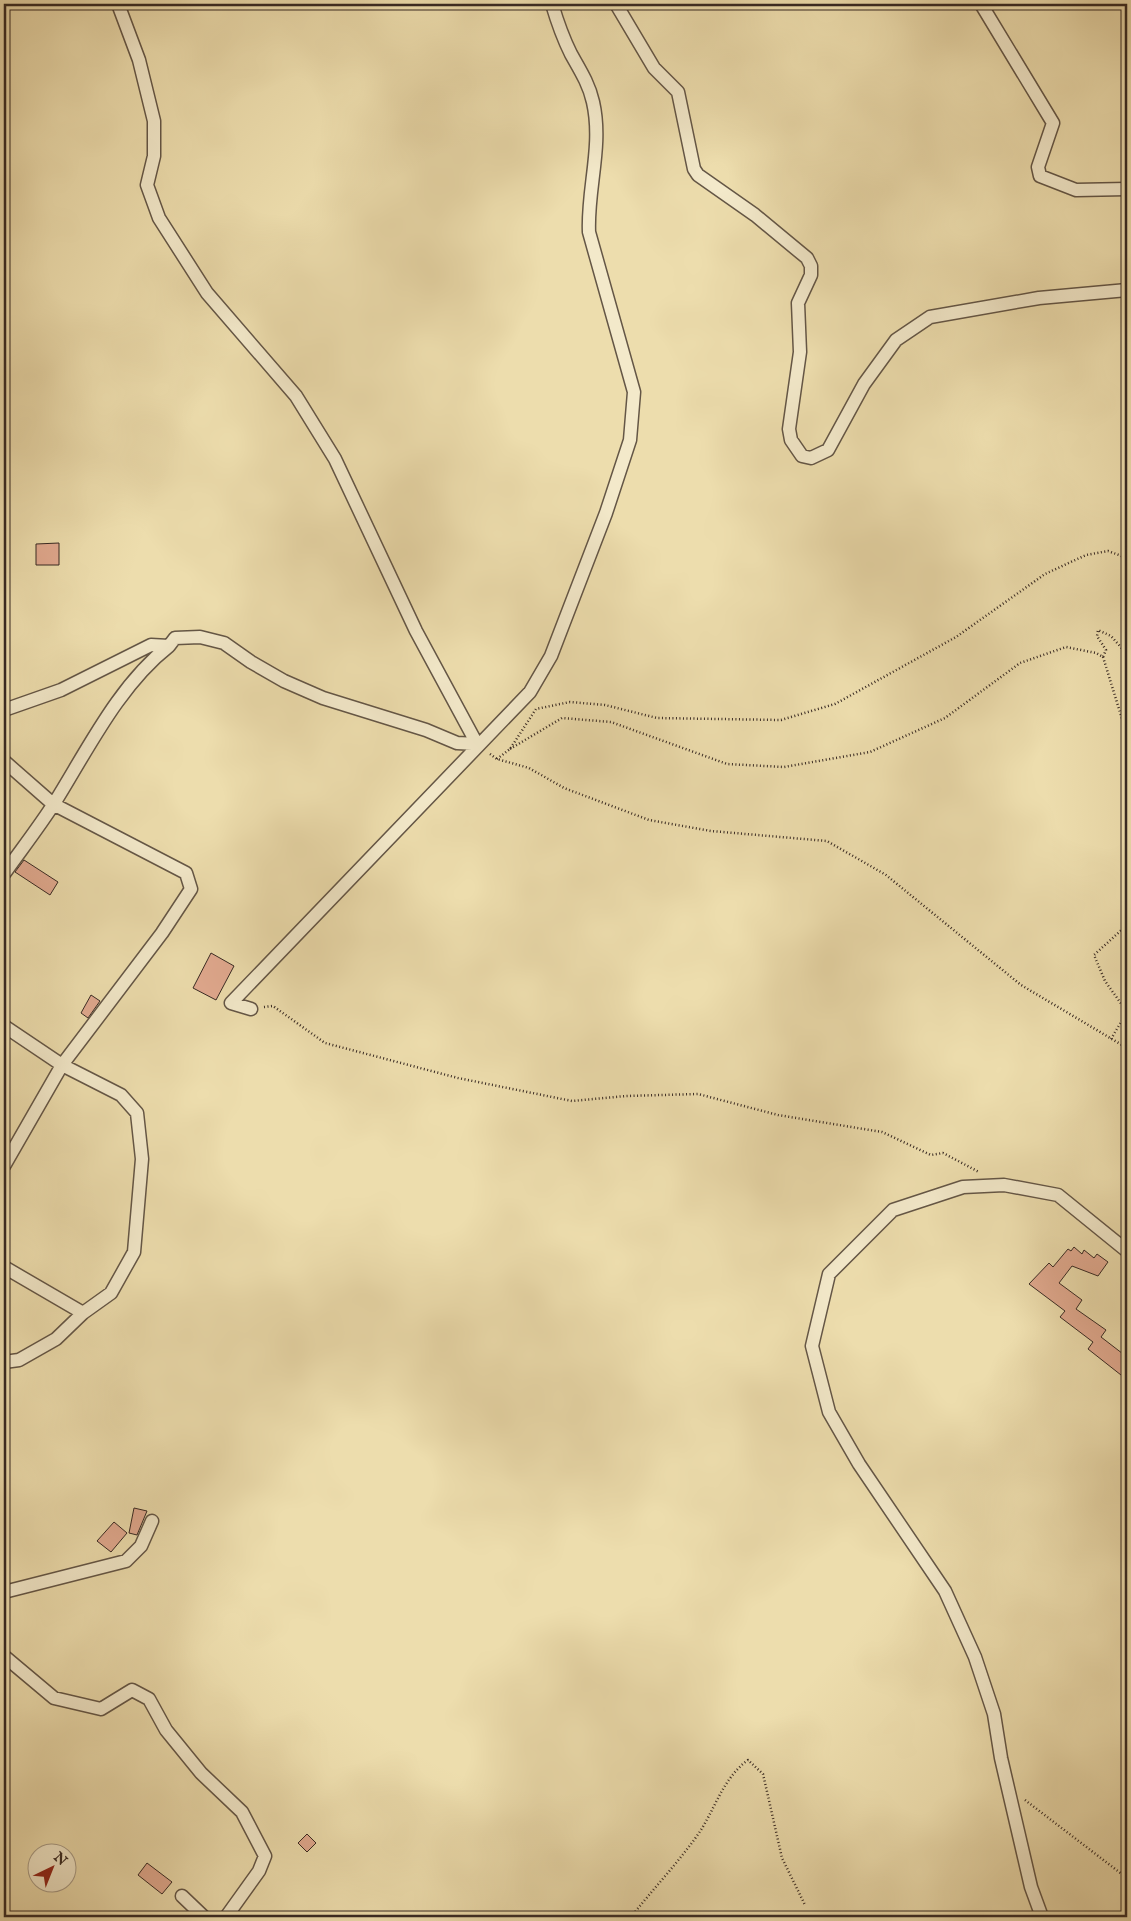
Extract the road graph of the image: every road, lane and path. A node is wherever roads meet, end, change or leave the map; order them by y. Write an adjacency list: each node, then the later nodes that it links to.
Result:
1 (118, 4): 13 (street)
2 (552, 4): 13 (street)
3 (616, 4): 6 (street)
4 (981, 4): 5 (street)
5 (1127, 189)
6 (1127, 290)
7 (1127, 558): 14 (path)
8 (170, 646): 11 (street); 13 (street); 16 (street)
9 (1127, 654): 10 (path)
10 (1103, 657): 12 (path); 14 (path)
11 (4, 710)
12 (1127, 735)
13 (477, 744): 19 (street)
14 (510, 749): 21 (path)
15 (4, 761): 16 (street)
16 (54, 804): 17 (street); 23 (street)
17 (4, 874)
18 (1127, 925): 21 (path)
19 (250, 1009): 25 (path)
20 (4, 1026): 23 (street)
21 (1111, 1039): 22 (path)
22 (1127, 1048)
23 (62, 1065): 24 (street); 28 (street)
24 (6, 1159)
25 (1004, 1185): 26 (street); 33 (street)
26 (1127, 1251)
27 (4, 1267): 28 (street)
28 (83, 1313): 29 (street)
29 (4, 1362)
30 (152, 1521): 31 (street)
31 (4, 1592)
32 (4, 1656): 38 (street)
33 (1008, 1788): 34 (path); 40 (street)
34 (1127, 1878)
35 (182, 1896): 37 (street)
36 (804, 1905): 39 (path)
37 (204, 1917)
38 (226, 1917)
39 (631, 1917)
40 (1042, 1917)

